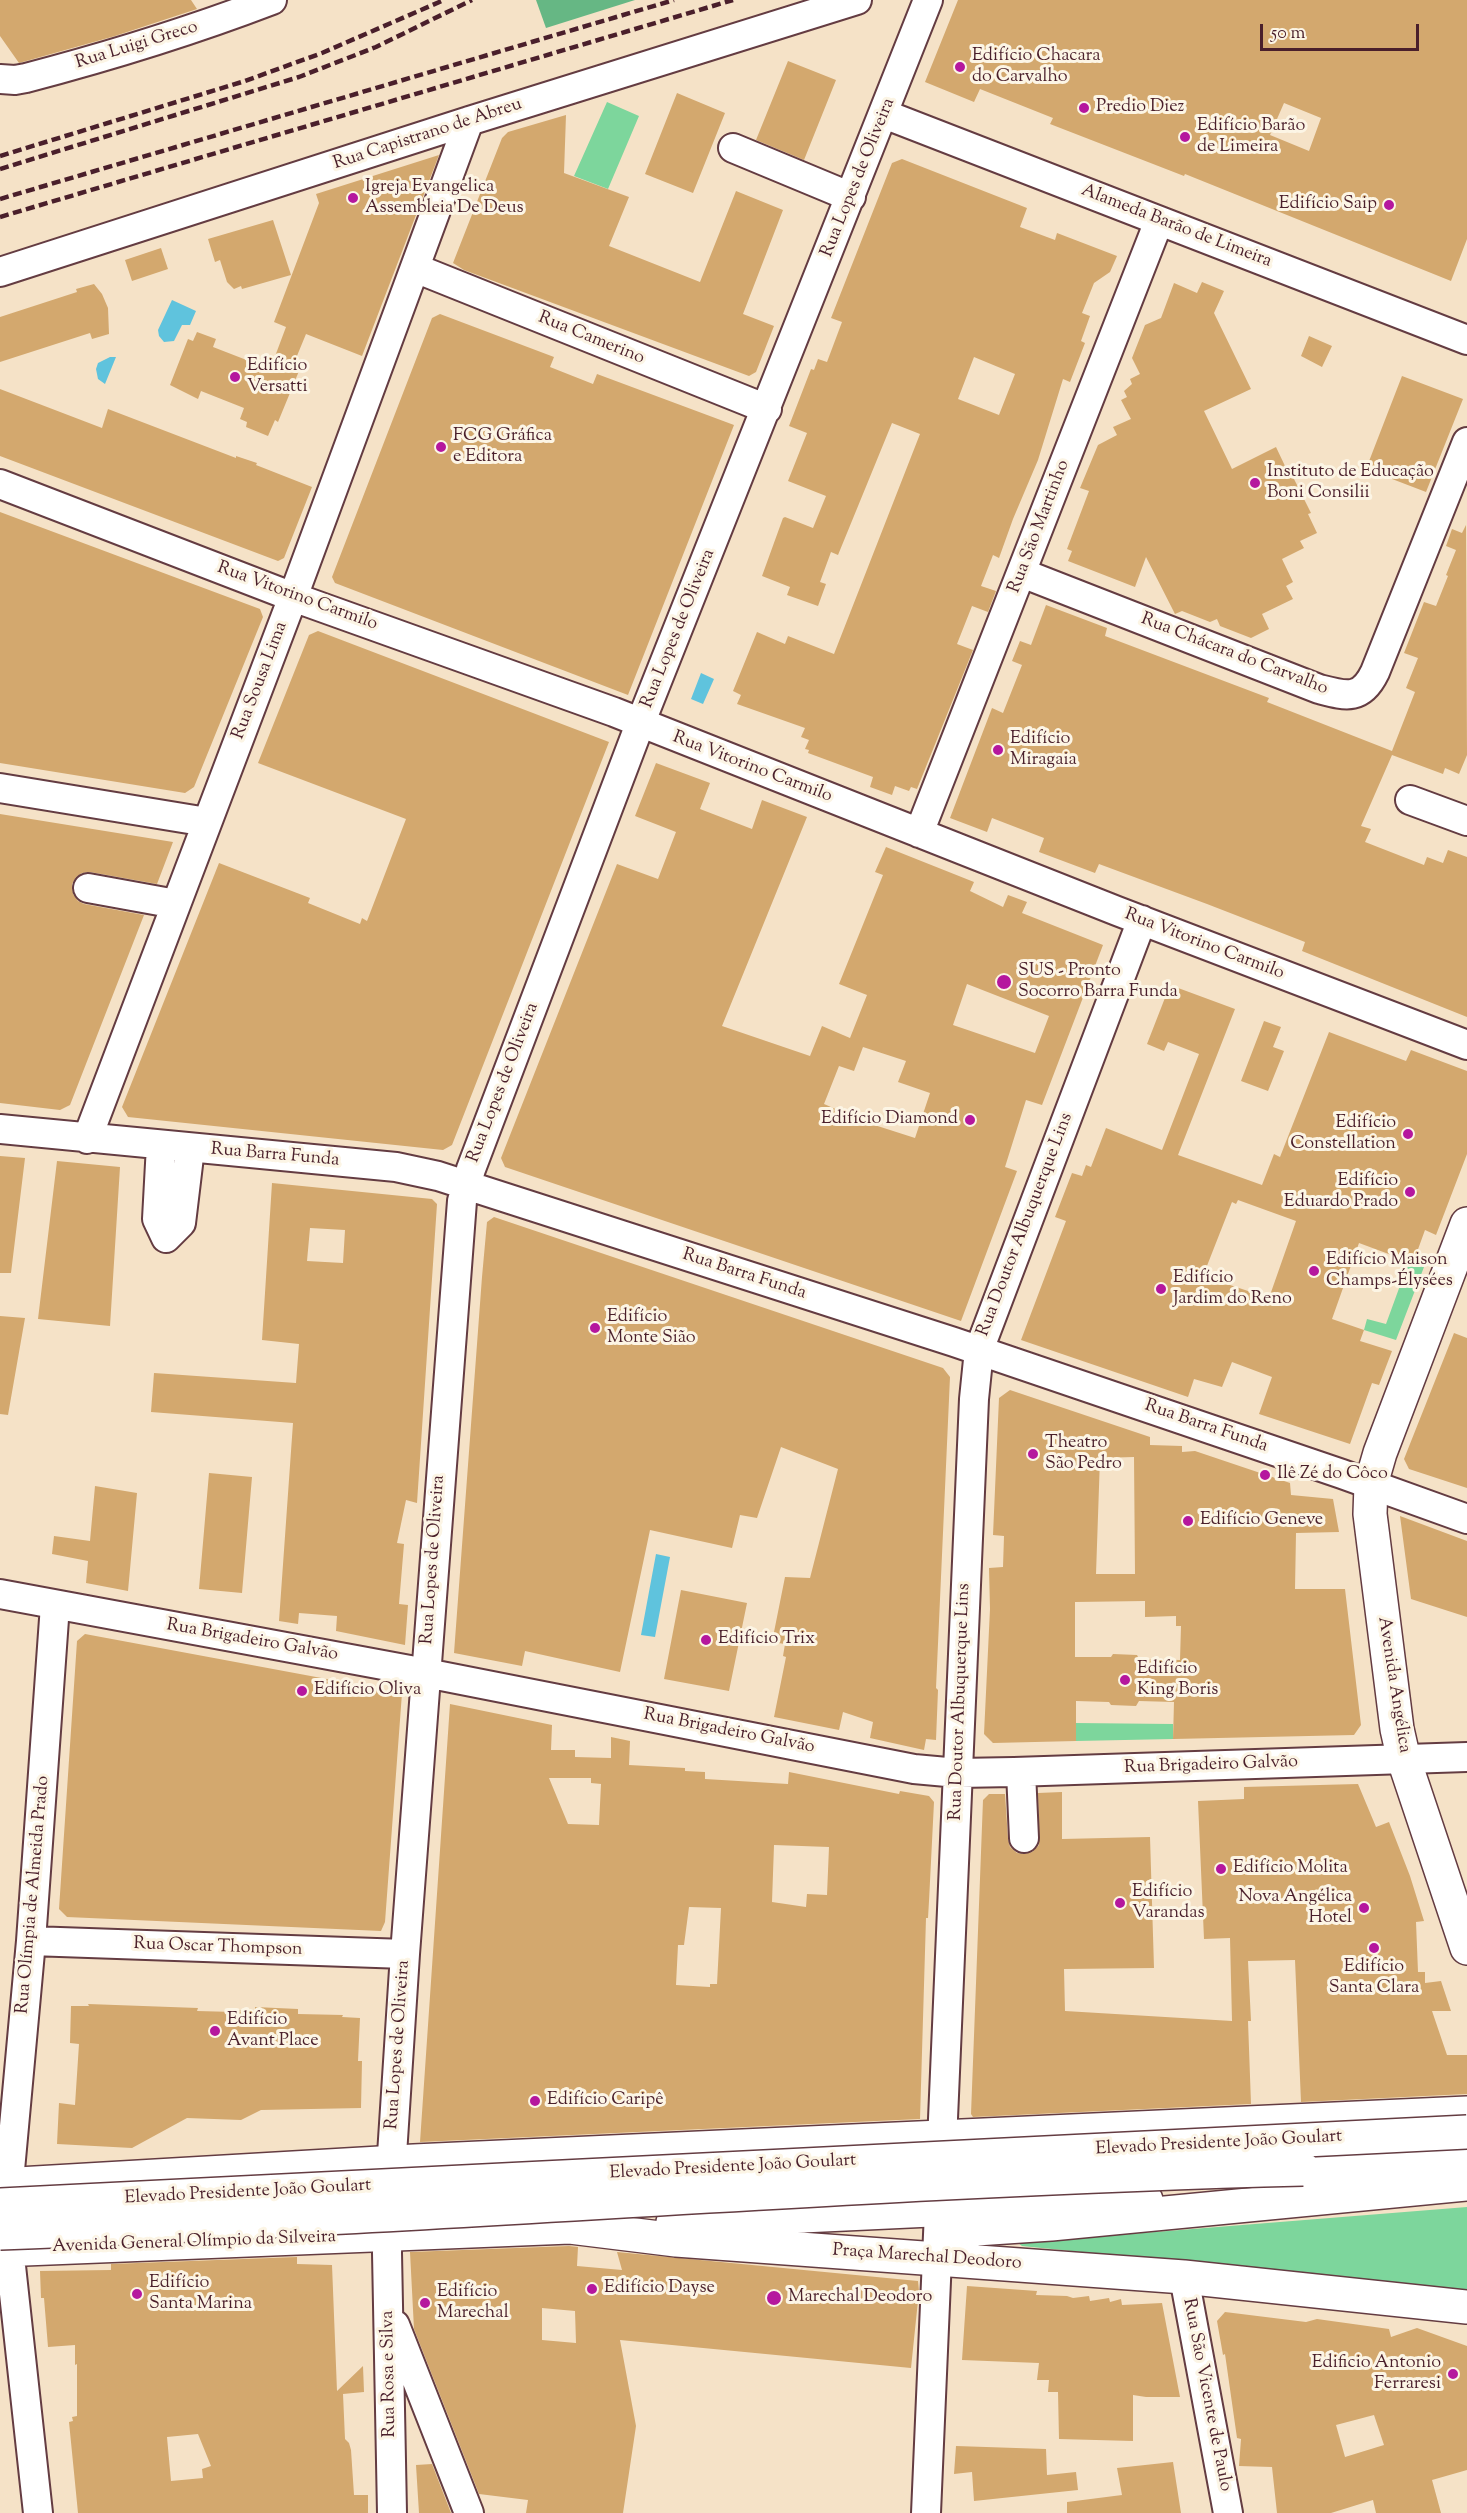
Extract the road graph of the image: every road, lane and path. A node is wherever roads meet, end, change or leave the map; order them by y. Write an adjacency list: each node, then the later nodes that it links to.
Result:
1 (272, 0): 4 (street, Rua Luigi Greco)
2 (858, 0): 6 (street, Rua Capistrano de Abreu)
3 (928, 0): 5 (street, Rua Lopes de Oliveira)
4 (0, 79)
5 (884, 114): 8 (street, Rua Lopes de Oliveira); 9 (street, Alameda Barão de Limeira)
6 (469, 121): 10 (street, Rua Sousa Lima); 11 (street, Rua Capistrano de Abreu)
7 (733, 148): 8 (street)
8 (851, 197): 13 (street, Rua Lopes de Oliveira)
9 (1159, 221): 12 (street, Alameda Barão de Limeira); 16 (street, Rua São Martinho)
10 (415, 268): 13 (street, Rua Camerino); 17 (street, Rua Sousa Lima)
11 (0, 272)
12 (1467, 340)
13 (767, 409): 18 (street, Rua Lopes de Oliveira)
14 (1467, 442): 16 (street, Rua Chácara do Carvalho)
15 (0, 484): 17 (street, Rua Vitorino Carmilo)
16 (1022, 573): 23 (street, Rua São Martinho)
17 (293, 597): 18 (street, Rua Vitorino Carmilo); 22 (street, Rua Sousa Lima)
18 (640, 724): 23 (street, Rua Vitorino Carmilo); 32 (street, Rua Lopes de Oliveira)
19 (0, 788): 22 (street)
20 (1410, 800): 21 (street)
21 (1467, 821)
22 (207, 822): 25 (street, Rua Sousa Lima)
23 (919, 833): 26 (street, Rua Vitorino Carmilo)
24 (88, 888): 25 (street)
25 (176, 904): 29 (street, Rua Sousa Lima)
26 (1142, 920): 27 (street, Rua Vitorino Carmilo); 34 (street, Rua Doutor Albuquerque Lins)
27 (1467, 1045)
28 (0, 1129): 29 (street, Rua Barra Funda)
29 (87, 1138): 30 (street, Rua Barra Funda)
30 (161, 1145): 31 (street, Rua Barra Funda); 31 (street)
31 (190, 1148): 32 (street, Rua Barra Funda)
32 (466, 1184): 34 (street, Rua Barra Funda); 39 (street, Rua Lopes de Oliveira)
33 (1467, 1224): 35 (main road, Avenida Angélica)
34 (979, 1350): 35 (street, Rua Barra Funda); 43 (street, Rua Doutor Albuquerque Lins)
35 (1371, 1484): 36 (street, Rua Barra Funda); 41 (main road, Avenida Angélica)
36 (1467, 1519)
37 (0, 1594): 38 (street, Rua Brigadeiro Galvão)
38 (55, 1605): 39 (street, Rua Brigadeiro Galvão); 45 (street, Rua Olímpia de Almeida Prado)
39 (426, 1673): 43 (street, Rua Brigadeiro Galvão); 47 (street, Rua Lopes de Oliveira)
40 (1467, 1757): 41 (street, Rua Brigadeiro Galvão)
41 (1404, 1760): 42 (street, Rua Brigadeiro Galvão); 46 (main road, Avenida Angélica)
42 (1021, 1772): 43 (street, Rua Brigadeiro Galvão); 44 (street)
43 (958, 1773): 50 (street, Rua Doutor Albuquerque Lins)
44 (1023, 1838)
45 (31, 1941): 47 (street, Rua Oscar Thompson); 54 (street, Rua Olímpia de Almeida Prado)
46 (1467, 1948)
47 (405, 1954): 52 (street, Rua Lopes de Oliveira)
48 (1467, 2113): 50 (main road)
49 (1467, 2132): 54 (main road, Elevado Presidente João Goulart, bridge)
50 (944, 2137): 52 (main road); 55 (street, Rua Doutor Albuquerque Lins)
51 (1467, 2161): 58 (main road, Elevado Presidente João Goulart, bridge)
52 (392, 2162): 54 (main road); 57 (street, Rua Lopes de Oliveira)
53 (1467, 2183): 55 (main road); 59 (main road)
54 (3, 2191): 58 (street, Rua Olímpia de Almeida Prado)
55 (940, 2211): 56 (main road); 59 (street, Rua Doutor Albuquerque Lins)
56 (570, 2227): 57 (main road, Praça Marechal Deodoro); 59 (main road, Praça Marechal Deodoro)
57 (387, 2235): 58 (main road, Avenida General Olímpio da Silveira); 62 (street, Rua Rosa e Silva)
58 (3, 2244): 63 (street, Rua Olímpia de Almeida Prado)
59 (936, 2259): 60 (main road, Praça Marechal Deodoro); 66 (street, Rua Doutor Albuquerque Lins)
60 (1184, 2277): 61 (main road, Praça Marechal Deodoro); 67 (street, Rua São Vicente de Paulo)
61 (1467, 2307)
62 (388, 2311): 64 (street, Rua Rosa e Silva); 65 (street)
63 (38, 2513)
64 (392, 2513)
65 (469, 2513)
66 (926, 2513)
67 (1228, 2513)

